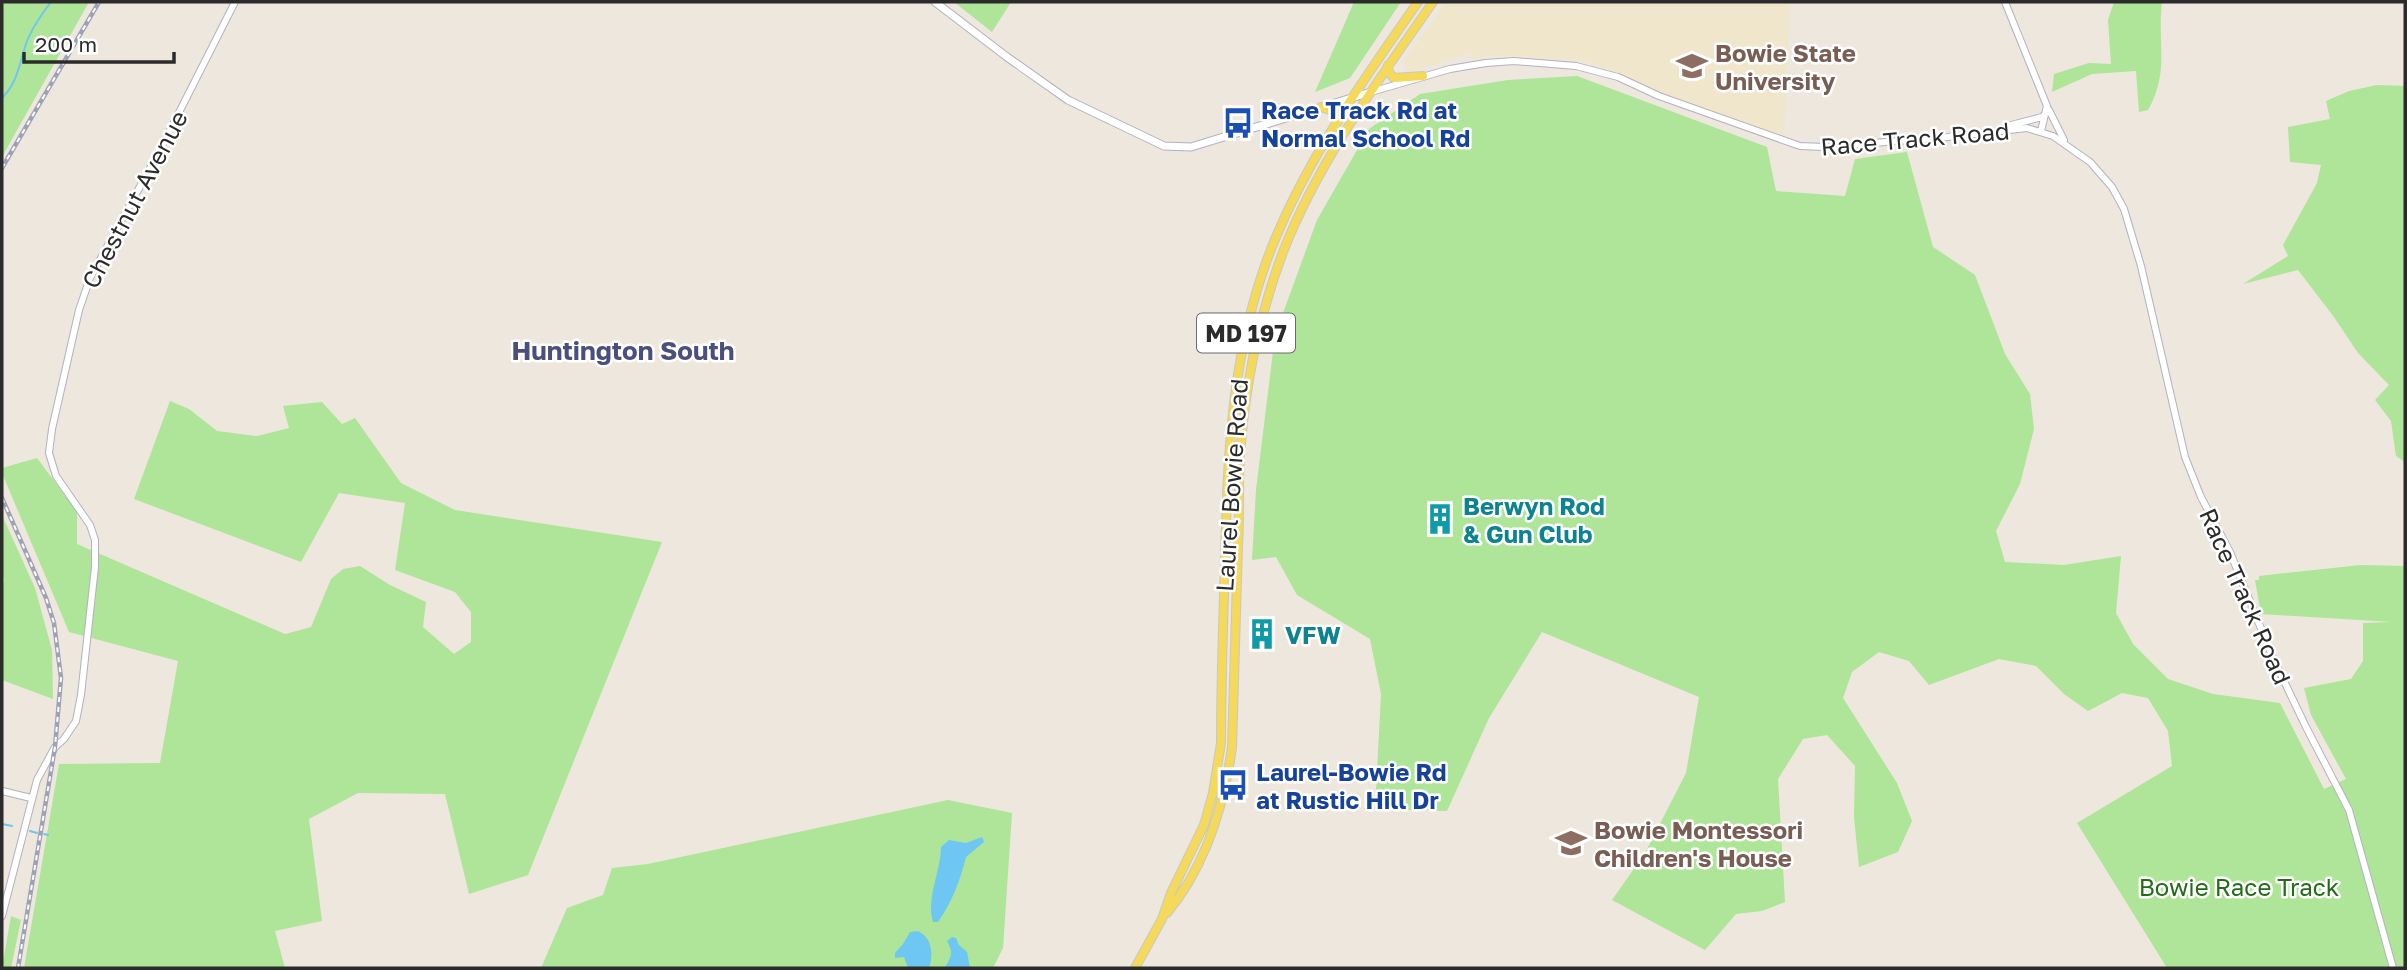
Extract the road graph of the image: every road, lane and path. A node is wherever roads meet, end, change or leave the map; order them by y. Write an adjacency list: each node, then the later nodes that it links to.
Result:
1 (235, 2): 17 (street, Chestnut Avenue)
2 (935, 2): 10 (main road, Race Track Road)
3 (1418, 2): 9 (main road, Laurel Bowie Road / MD 197)
4 (1433, 2): 6 (main road, Laurel Bowie Road / MD 197)
5 (2005, 2): 11 (street)
6 (1388, 65): 7 (main road); 8 (main road, Laurel Bowie Road / MD 197)
7 (1423, 76): 8 (street, Race Track Road); 13 (street, Race Track Road)
8 (1371, 92): 9 (main road, Race Track Road); 19 (main road, Laurel Bowie Road / MD 197)
9 (1354, 97): 10 (main road, Race Track Road); 12 (main road, Laurel Bowie Road / MD 197)
10 (1321, 107): 12 (main road)
11 (2047, 109): 13 (street); 14 (street); 15 (street)
12 (1338, 122): 19 (main road, Laurel Bowie Road / MD 197)
13 (2003, 130): 14 (street, Race Track Road)
14 (2042, 131): 15 (street, Race Track Road)
15 (2070, 147): 21 (street, Race Track Road)
16 (2, 791): 17 (street)
17 (31, 798): 18 (street, Chestnut Avenue)
18 (2, 916)
19 (1162, 919): 20 (main road, Laurel Bowie Road / MD 197)
20 (1135, 968)
21 (2393, 968)

